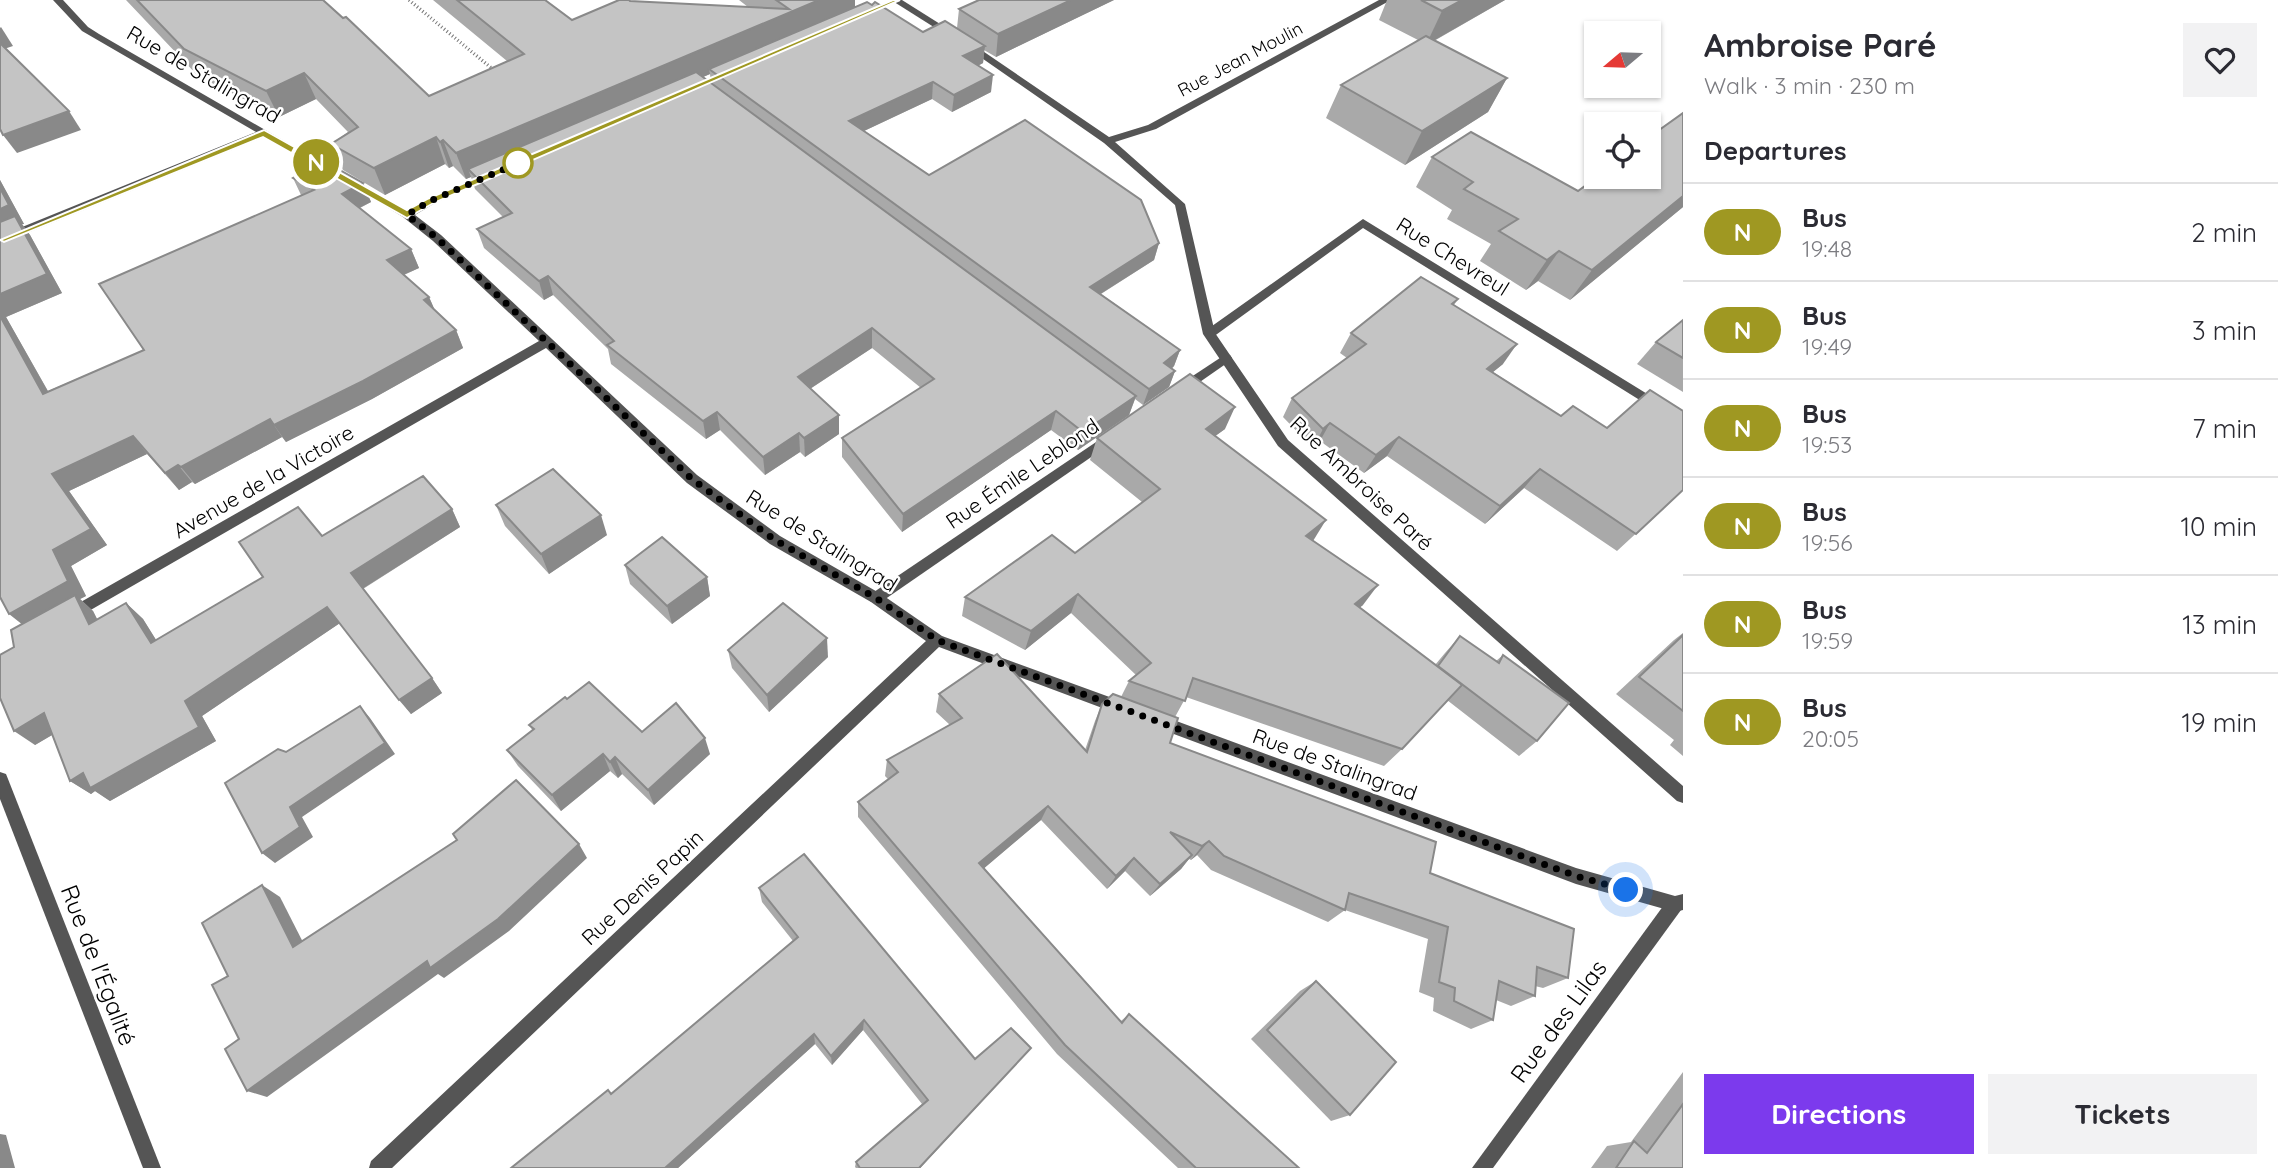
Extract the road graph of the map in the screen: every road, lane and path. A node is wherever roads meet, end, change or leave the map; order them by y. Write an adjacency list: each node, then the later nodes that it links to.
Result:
1 (58, 0): 6 (street, Rue de Stalingrad)
2 (409, 0): 5 (path)
3 (1387, 0): 7 (street, Rue Jean Moulin)
4 (891, 2): 7 (street, Rue Ambroise Paré)
5 (503, 78)
6 (264, 133): 9 (street, Rue de Stalingrad); 10 (street)
7 (1108, 141): 11 (street, Rue Ambroise Paré)
8 (503, 169): 9 (street)
9 (407, 215): 12 (street, Rue de Stalingrad)
10 (0, 240)
11 (1209, 334): 13 (street, Rue Ambroise Paré); 15 (street, Rue Chevreul)
12 (546, 343): 17 (street, Rue de Stalingrad); 18 (street, Avenue de la Victoire)
13 (1226, 358): 14 (street); 21 (street, Rue Ambroise Paré)
14 (1164, 401)
15 (1683, 422)
16 (1121, 430): 17 (street, Rue Émile Leblond)
17 (876, 598): 19 (street, Rue de Stalingrad)
18 (62, 620)
19 (937, 640): 22 (street, Rue de Stalingrad); 24 (street, Rue Denis Papin)
20 (0, 779): 23 (street, Rue de l'Égalité)
21 (1683, 796)
22 (1679, 903): 25 (street, Rue des Lilas)
23 (152, 1168)
24 (378, 1168)
25 (1482, 1168)

